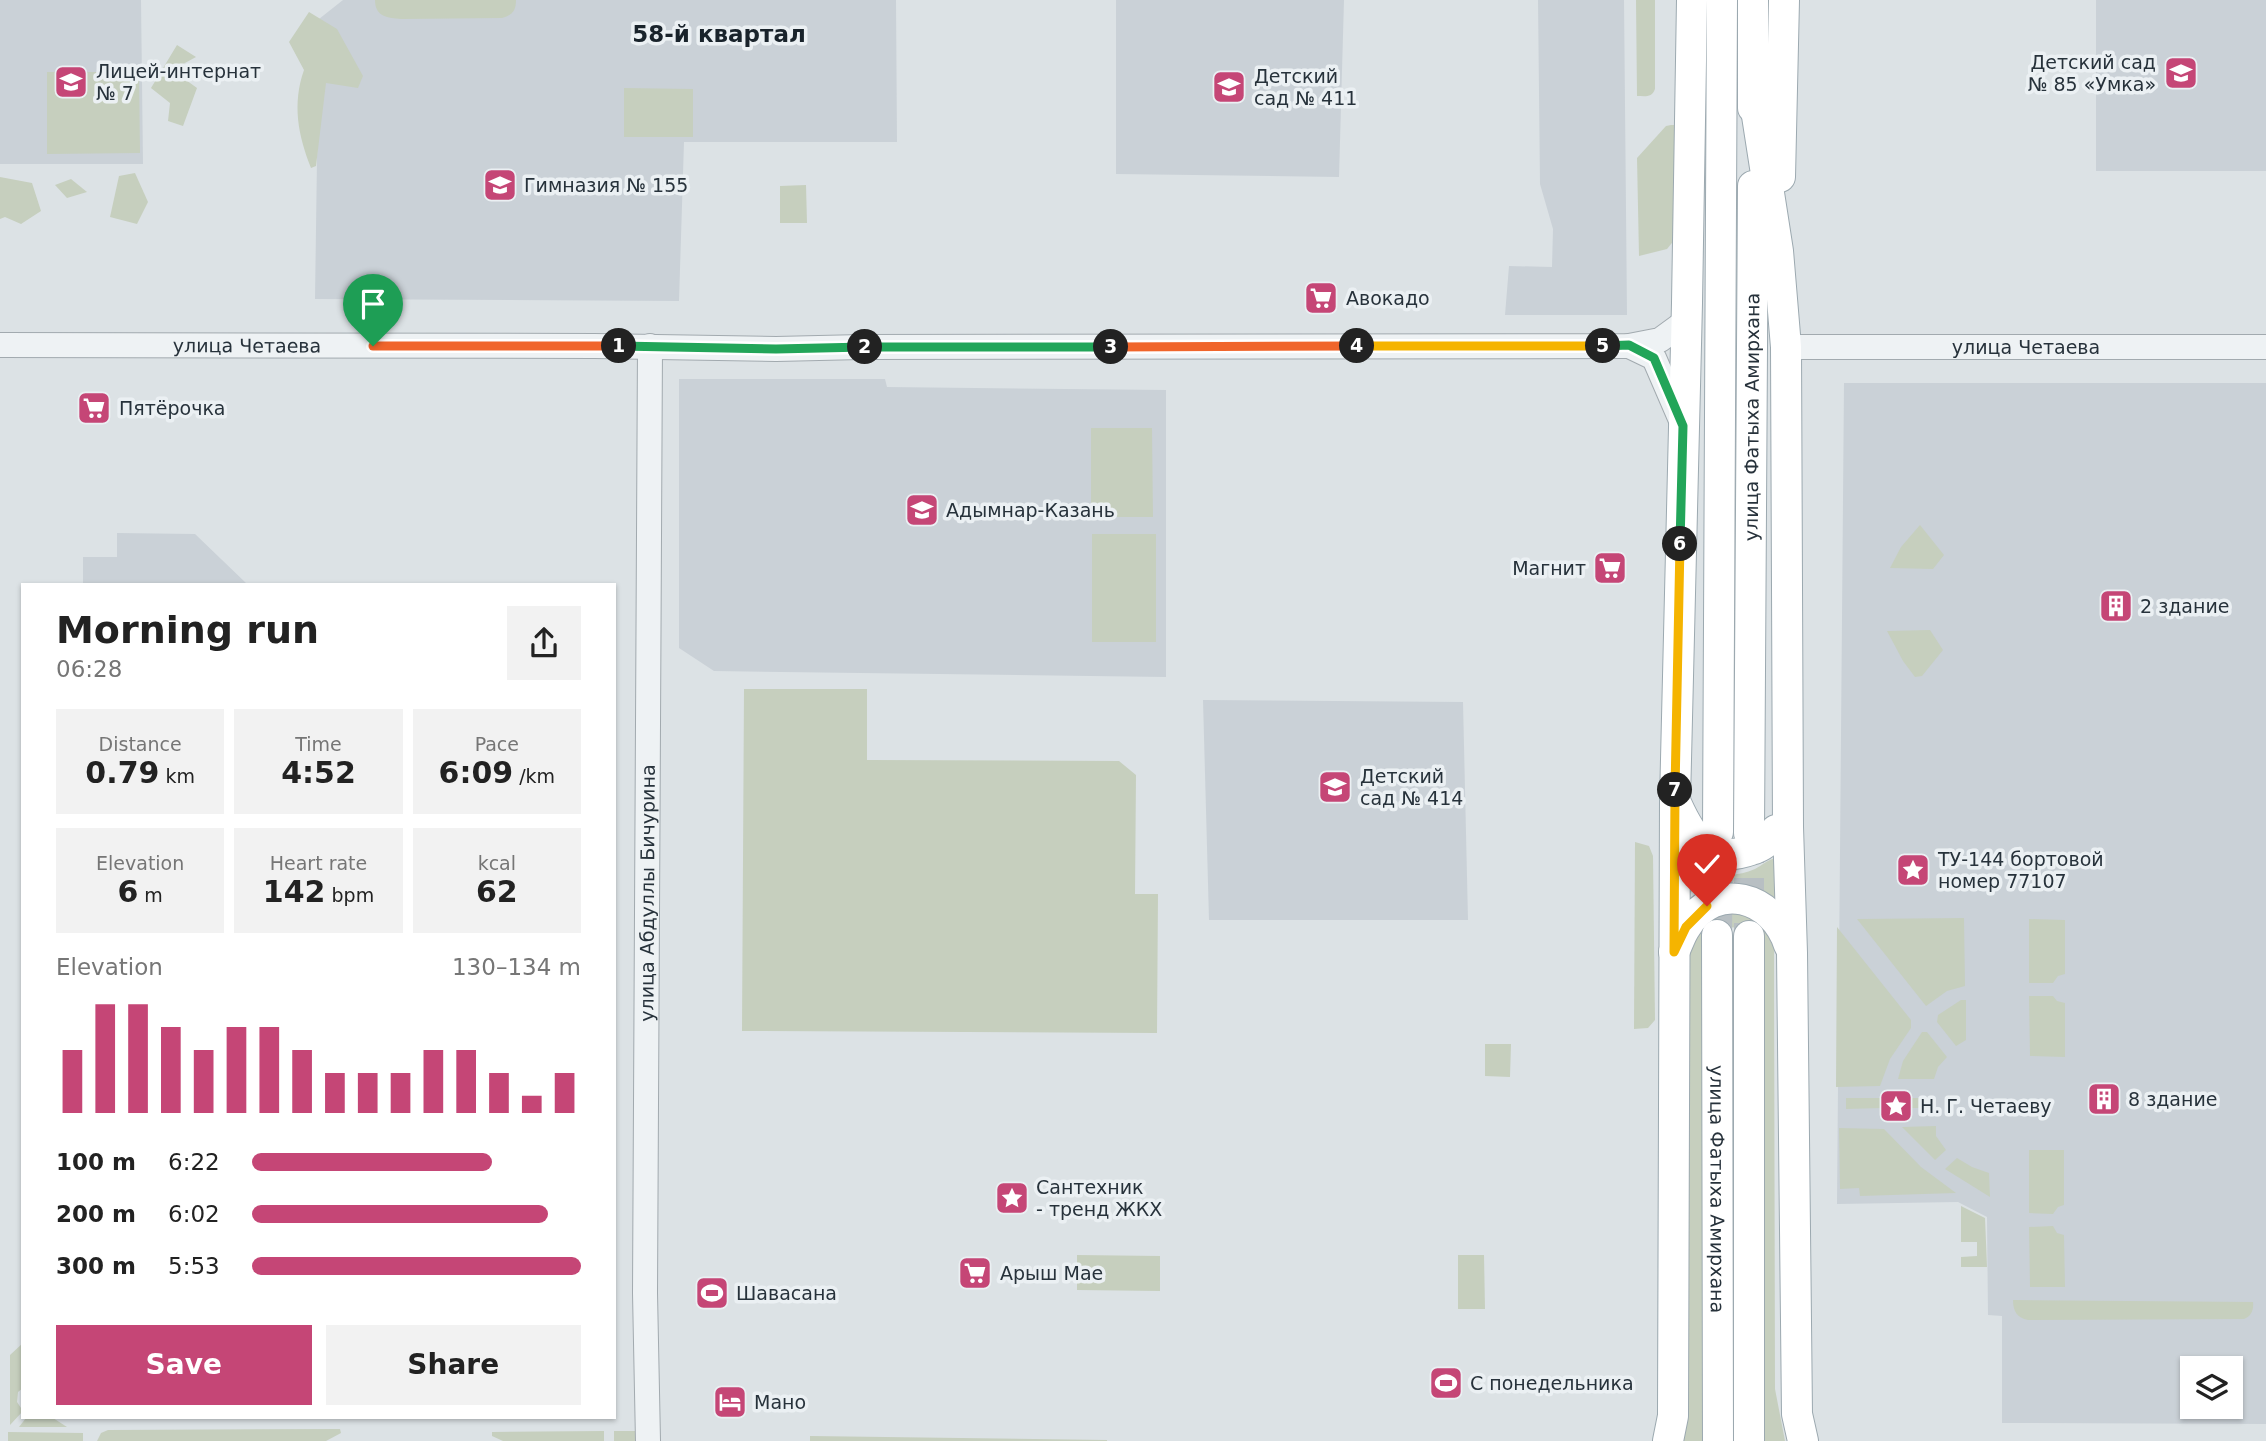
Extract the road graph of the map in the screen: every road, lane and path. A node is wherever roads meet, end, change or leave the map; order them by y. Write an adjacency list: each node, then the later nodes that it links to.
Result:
1 (1692, 0): 8 (main road)
2 (1722, 0): 6 (main road, улица Фатыха Амирхана)
3 (1753, 0): 5 (main road, улица Фатыха Амирхана)
4 (1784, 0): 7 (main road)
5 (1753, 90): 7 (main road); 18 (main road, улица Фатыха Амирхана)
6 (1721, 157): 8 (main road); 17 (main road, улица Фатыха Амирхана)
7 (1778, 251): 12 (main road)
8 (1686, 312): 10 (street, улица Четаева); 14 (main road)
9 (0, 345): 11 (street, улица Четаева)
10 (1629, 345): 11 (street, улица Четаева); 14 (street)
11 (650, 346): 25 (street, улица Абдуллы Бичурина)
12 (1786, 347): 13 (street, улица Четаева); 15 (main road)
13 (2266, 347)
14 (1683, 426): 16 (main road)
15 (1788, 800): 16 (main road); 22 (main road)
16 (1675, 801): 21 (main road)
17 (1718, 832)
18 (1749, 833)
19 (1717, 935): 26 (main road, улица Фатыха Амирхана)
20 (1749, 936): 27 (main road, улица Фатыха Амирхана)
21 (1674, 952): 22 (main road); 24 (main road)
22 (1792, 953): 23 (main road)
23 (1800, 1427): 28 (main road)
24 (1667, 1433)
25 (648, 1441)
26 (1718, 1441)
27 (1749, 1441)
28 (1818, 1441)

